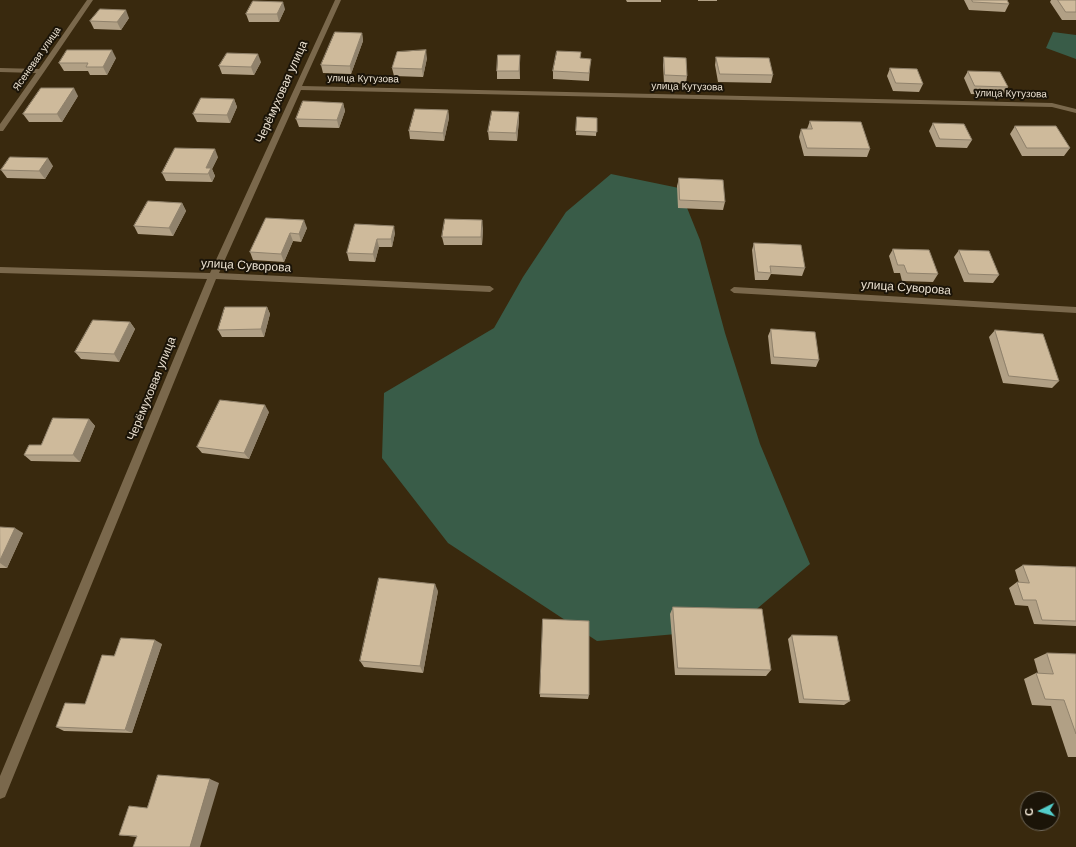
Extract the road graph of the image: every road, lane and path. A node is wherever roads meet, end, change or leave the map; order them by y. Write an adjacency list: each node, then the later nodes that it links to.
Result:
1 (90, 0): 4 (street, Ясеневая улица)
2 (338, 0): 5 (street, Черёмуховая улица)
3 (0, 70): 4 (street)
4 (42, 71): 7 (street, Ясеневая улица)
5 (298, 88): 6 (street, улица Кутузова); 9 (street, Черёмуховая улица)
6 (1076, 111)
7 (0, 129)
8 (0, 270): 9 (street, улица Суворова)
9 (212, 276): 10 (street, улица Суворова); 13 (street, Черёмуховая улица)
10 (490, 290)
11 (734, 290): 12 (street, улица Суворова)
12 (1076, 310)
13 (0, 792)

